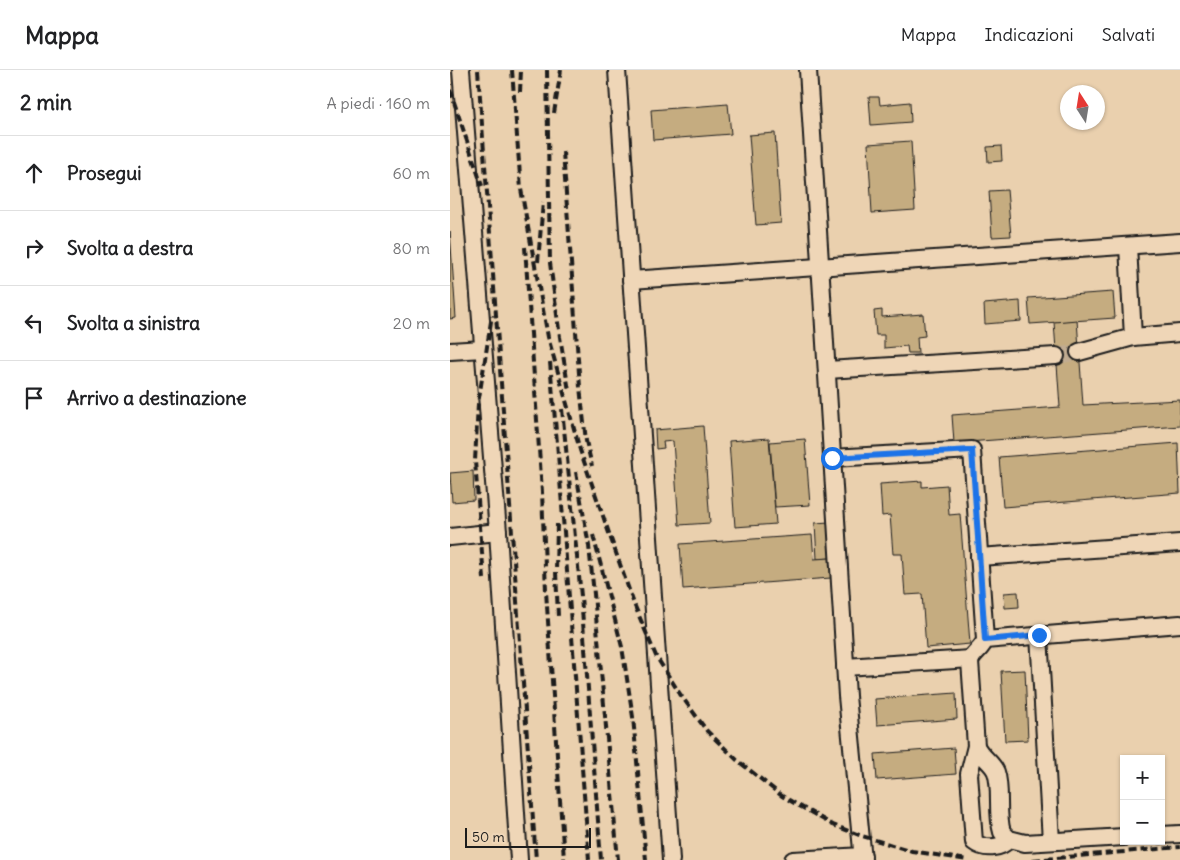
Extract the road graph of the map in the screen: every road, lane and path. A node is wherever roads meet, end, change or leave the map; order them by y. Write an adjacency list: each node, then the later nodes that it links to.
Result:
1 (461, 70): 10 (lane)
2 (617, 70): 7 (lane)
3 (808, 70): 6 (lane)
4 (1180, 242): 5 (lane)
5 (1128, 246): 6 (lane); 9 (lane)
6 (820, 267): 7 (lane); 14 (lane)
7 (631, 280): 33 (lane)
8 (1180, 333): 9 (lane)
9 (1133, 337): 12 (lane)
10 (483, 349): 11 (lane); 16 (lane)
11 (450, 351)
12 (1079, 352)
13 (1056, 356): 14 (lane)
14 (827, 370): 15 (lane)
15 (832, 458): 19 (lane); 24 (lane)
16 (498, 532): 17 (lane); 32 (lane)
17 (450, 537)
18 (1180, 543): 19 (lane)
19 (979, 557): 22 (lane)
20 (1180, 624): 21 (lane)
21 (1039, 635): 22 (lane); 30 (lane)
22 (985, 640): 23 (lane)
23 (971, 659): 24 (lane); 25 (lane)
24 (846, 667): 31 (lane)
25 (976, 746): 29 (lane); 29 (lane)
26 (1180, 834): 27 (lane)
27 (1165, 835)
28 (1120, 837): 30 (lane)
29 (1009, 839): 30 (lane)
30 (1051, 841)
31 (863, 858): 34 (lane)
32 (519, 860)
33 (671, 860)
34 (793, 860)

